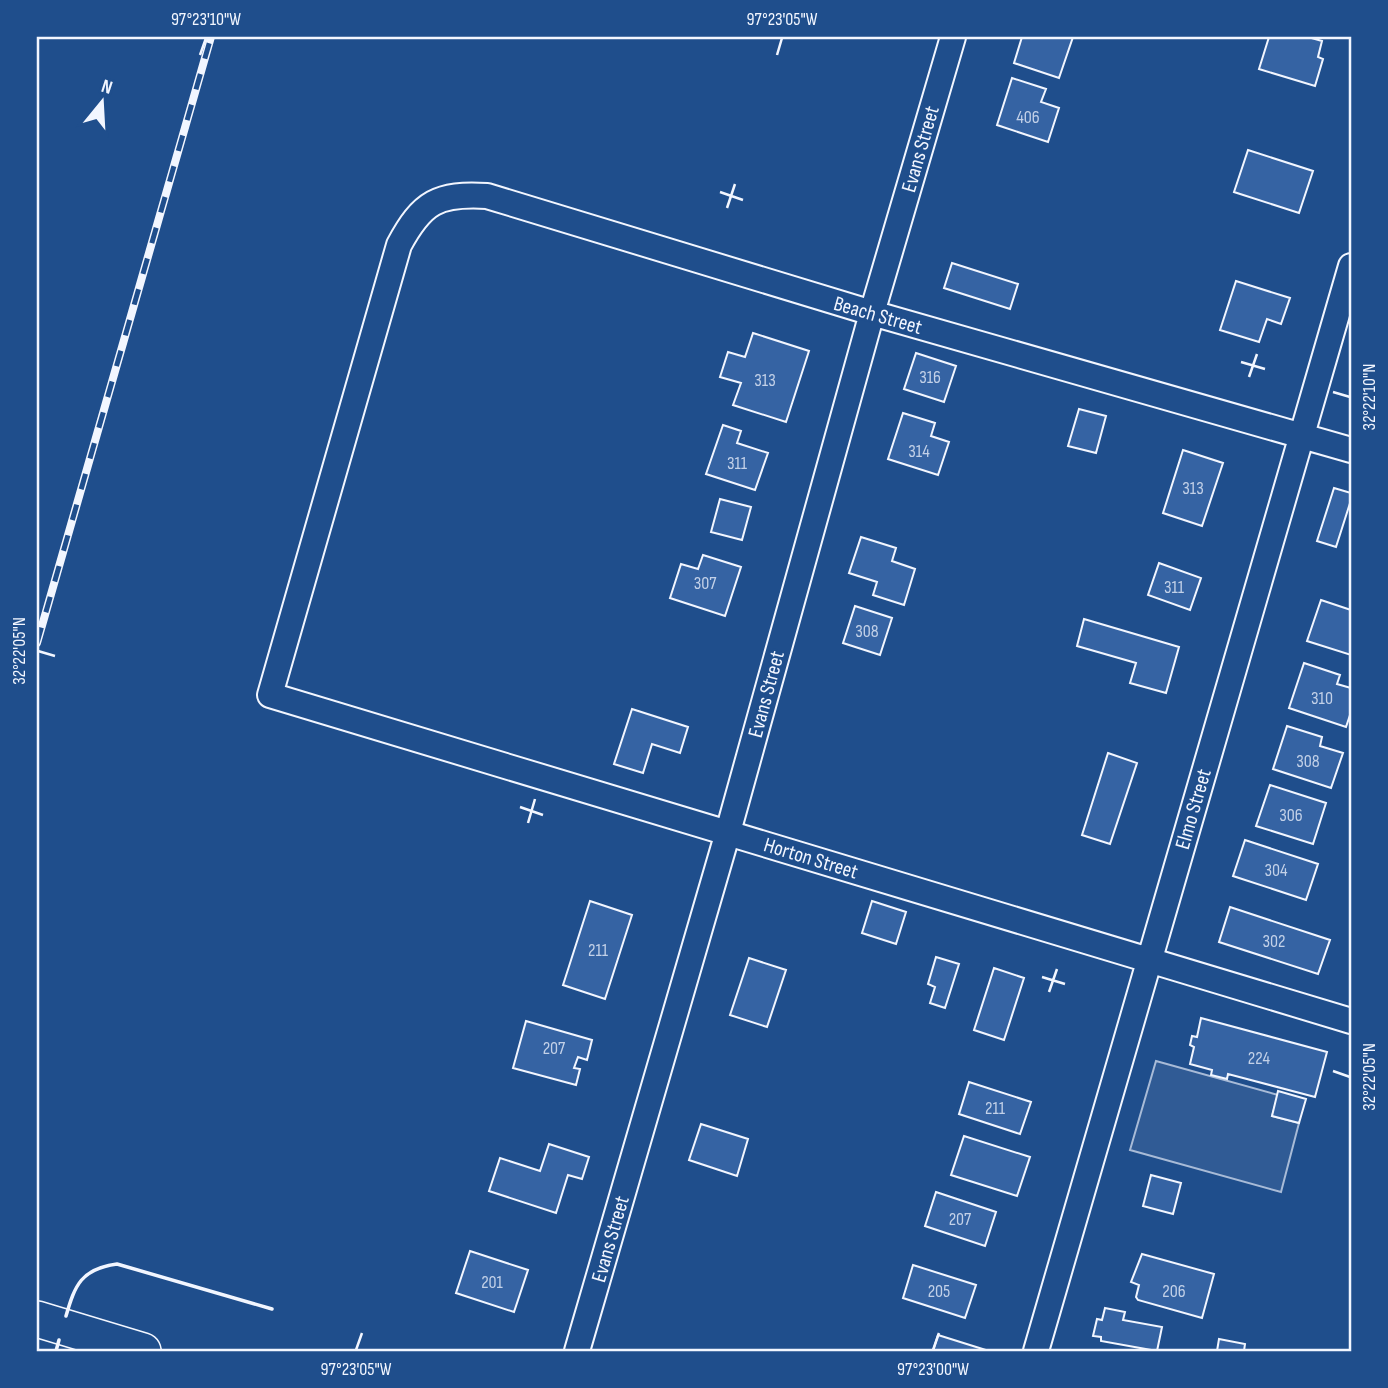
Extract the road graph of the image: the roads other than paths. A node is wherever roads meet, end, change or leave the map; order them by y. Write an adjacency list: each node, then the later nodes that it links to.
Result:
1 (953, 37): 3 (street, Evans Street)
2 (1351, 266): 4 (street, Elmo Street)
3 (872, 313): 4 (street, Beach Street); 6 (street, Beach Street); 7 (street, Evans Street)
4 (1302, 436): 5 (street, Beach Street); 8 (street, Elmo Street)
5 (1351, 450)
6 (270, 695): 7 (street, Horton Street)
7 (728, 832): 8 (street, Horton Street); 12 (street, Evans Street)
8 (1149, 961): 9 (street, Horton Street); 13 (street, Elmo Street)
9 (1351, 1021)
10 (50, 1323): 11 (street)
11 (144, 1351)
12 (577, 1351)
13 (1036, 1351)

